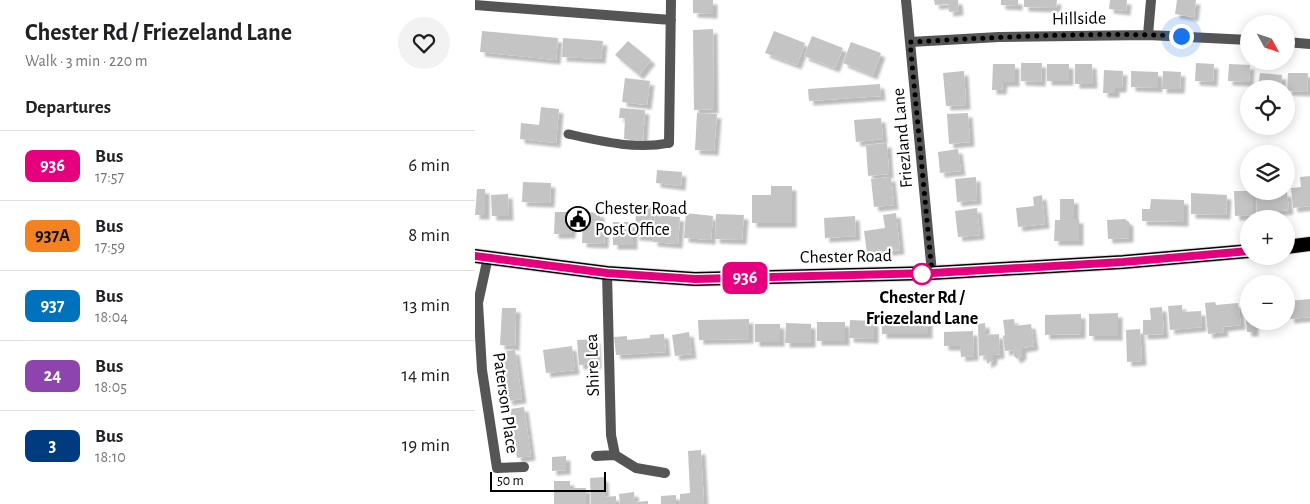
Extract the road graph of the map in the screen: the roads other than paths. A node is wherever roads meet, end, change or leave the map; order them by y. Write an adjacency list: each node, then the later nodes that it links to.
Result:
1 (671, 0): 5 (street)
2 (906, 0): 8 (street, Friezland Lane)
3 (1151, 0): 6 (street)
4 (475, 5): 5 (street)
5 (671, 20): 12 (street)
6 (1148, 34): 7 (street, Hillside); 8 (street, Hillside)
7 (1240, 39)
8 (910, 42): 18 (street, Friezland Lane)
9 (1295, 43): 10 (street)
10 (1310, 44)
11 (568, 134): 12 (lane)
12 (669, 144)
13 (1310, 244): 14 (highway)
14 (1295, 246)
15 (1240, 252): 18 (highway, Chester Road)
16 (481, 257): 17 (highway, Chester Road); 21 (street, Paterson Place)
17 (607, 273): 18 (highway, Chester Road); 20 (street, Shire Lea)
18 (932, 273)
19 (595, 456): 20 (street)
20 (615, 456): 22 (street)
21 (524, 467)
22 (665, 473)

